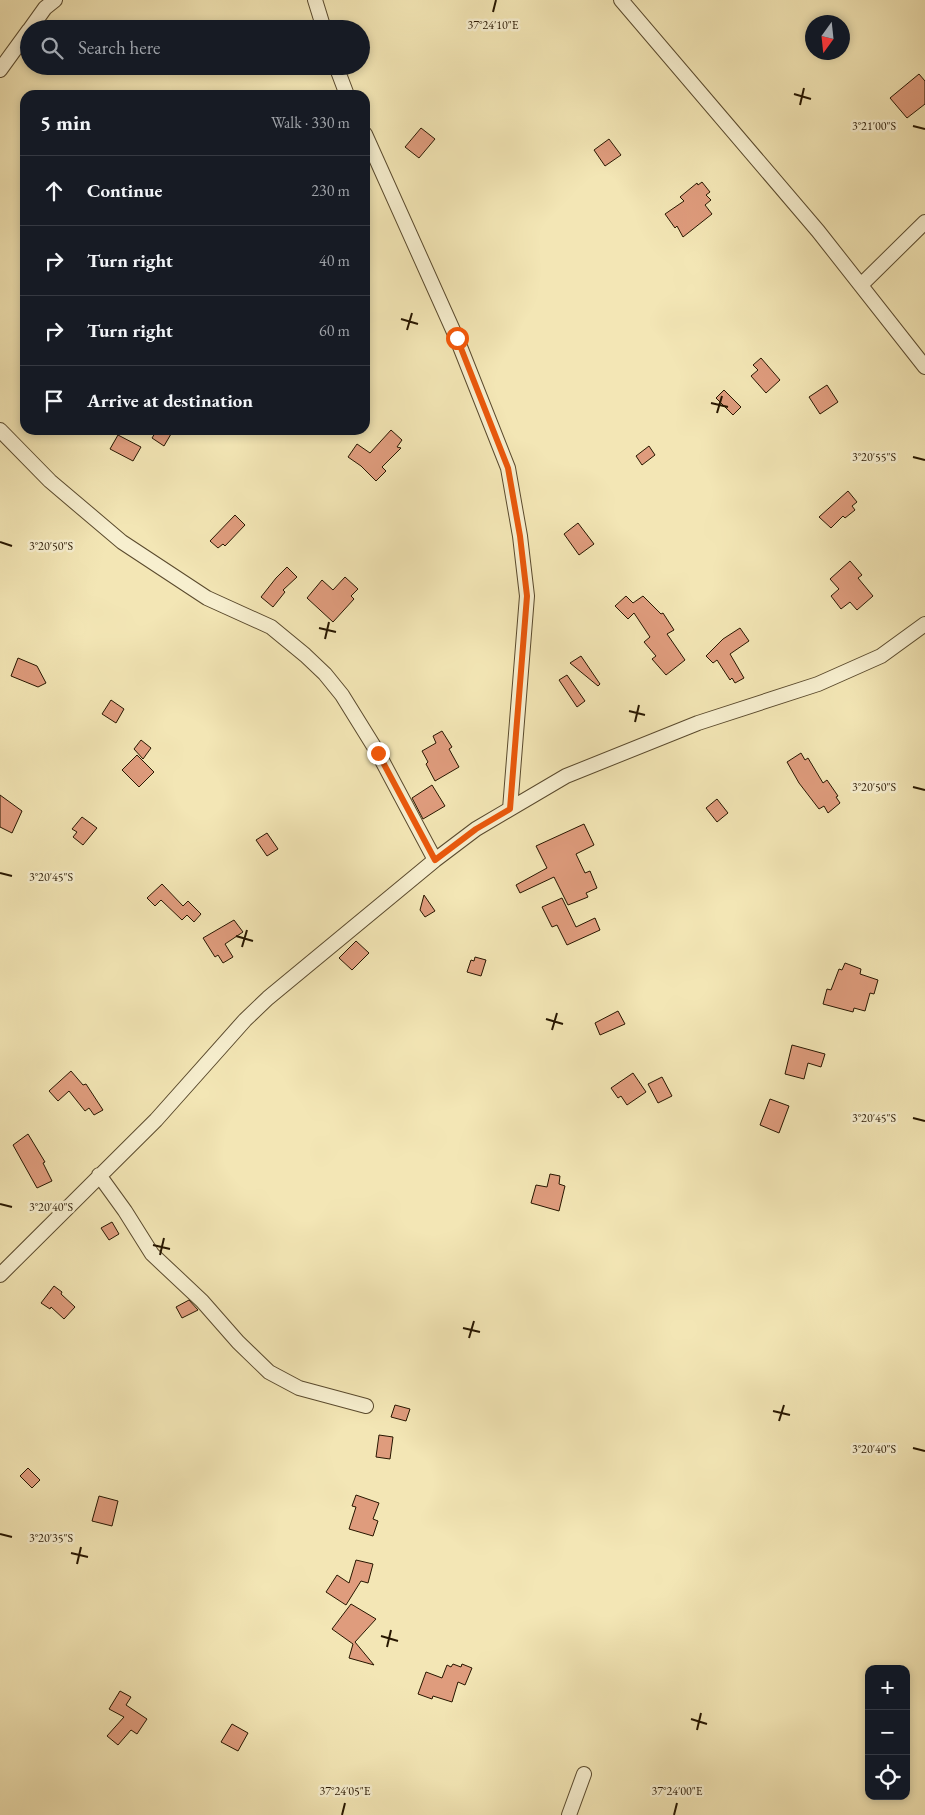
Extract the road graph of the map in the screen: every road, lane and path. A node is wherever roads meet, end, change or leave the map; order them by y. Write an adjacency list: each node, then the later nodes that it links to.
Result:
1 (55, 0): 4 (street)
2 (315, 0): 5 (street)
3 (621, 0): 12 (street)
4 (36, 20)
5 (321, 20)
6 (20, 42): 7 (street)
7 (0, 70)
8 (339, 75): 9 (street)
9 (345, 90)
10 (370, 145): 16 (street)
11 (925, 222): 12 (street)
12 (861, 285): 13 (street)
13 (925, 367)
14 (0, 430): 17 (street)
15 (925, 624): 16 (street)
16 (510, 809): 17 (street)
17 (435, 860): 18 (street)
18 (99, 1175): 19 (street); 20 (street)
19 (0, 1275)
20 (366, 1406)
21 (584, 1774): 22 (street)
22 (569, 1815)

